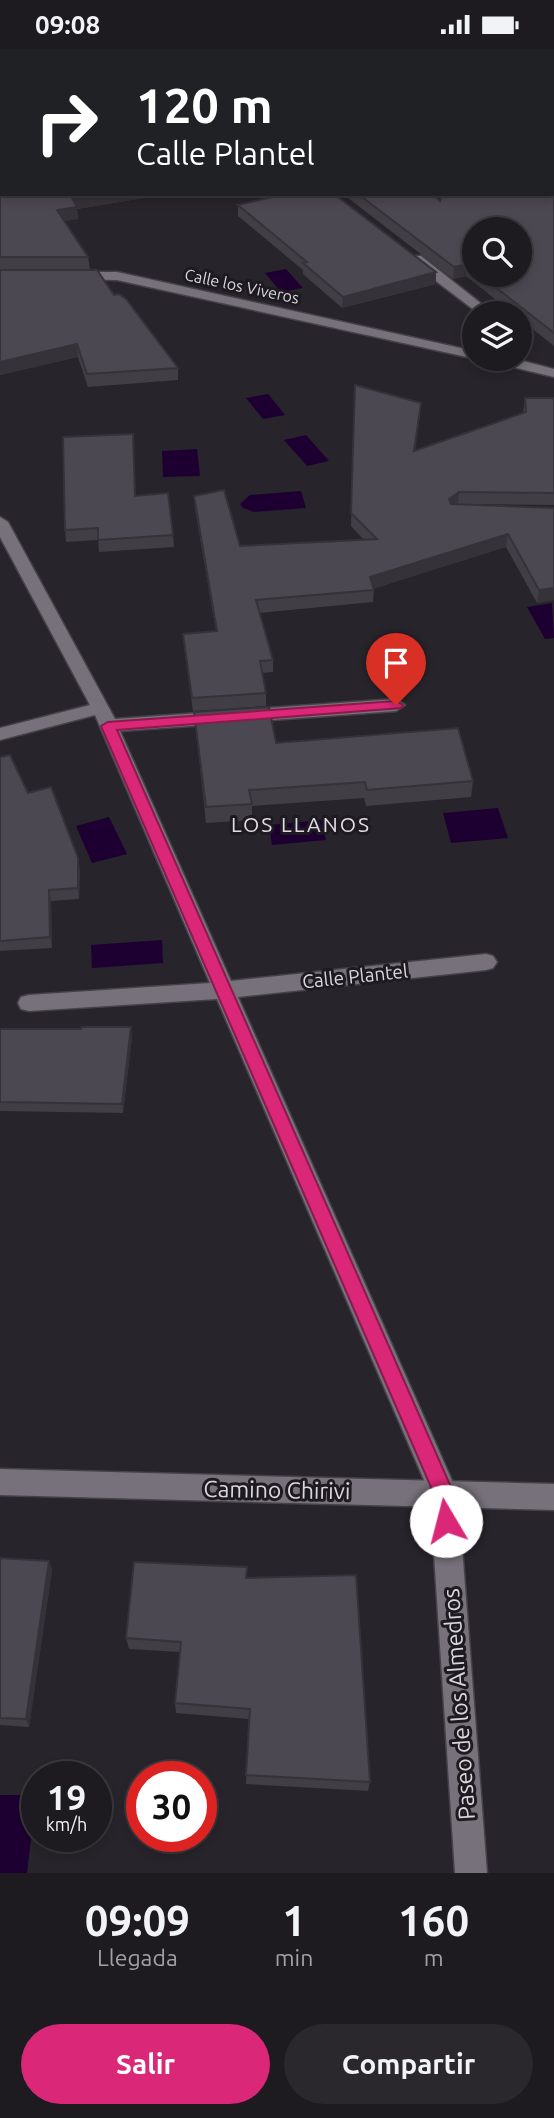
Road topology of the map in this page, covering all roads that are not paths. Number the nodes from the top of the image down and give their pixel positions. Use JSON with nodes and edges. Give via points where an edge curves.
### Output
{"nodes":[{"id":1,"x":403,"y":250,"type":"edge"},
{"id":2,"x":52,"y":276,"type":"edge"},
{"id":3,"x":470,"y":301,"type":"edge"},
{"id":4,"x":462,"y":352,"type":"edge"},
{"id":5,"x":532,"y":365,"type":"edge"},
{"id":6,"x":554,"y":373,"type":"edge"},
{"id":7,"x":0,"y":522,"type":"edge"},
{"id":8,"x":396,"y":705,"type":"dead end"},
{"id":9,"x":105,"y":717,"type":"junction"},
{"id":10,"x":0,"y":734,"type":"edge"},
{"id":11,"x":486,"y":962,"type":"dead end"},
{"id":12,"x":223,"y":990,"type":"junction"},
{"id":13,"x":29,"y":1003,"type":"dead end"},
{"id":14,"x":0,"y":1482,"type":"edge"},
{"id":15,"x":444,"y":1494,"type":"junction"},
{"id":16,"x":554,"y":1497,"type":"edge"},
{"id":17,"x":471,"y":1873,"type":"edge"}],
"edges":[{"from":1,"to":3,"type":"street"},
{"from":2,"to":4,"type":"street","name":"Calle los Viveros","via":[[117,276]]},
{"from":5,"to":6,"type":"street"},
{"from":7,"to":9,"type":"street"},
{"from":8,"to":9,"type":"street"},
{"from":9,"to":10,"type":"street"},
{"from":9,"to":12,"type":"street"},
{"from":11,"to":12,"type":"street","name":"Calle Plantel"},
{"from":12,"to":13,"type":"street","name":"Calle Plantel"},
{"from":12,"to":15,"type":"street"},
{"from":14,"to":15,"type":"street","name":"Camino Chirivi"},
{"from":15,"to":16,"type":"street","name":"Camino Chirivi"},
{"from":15,"to":17,"type":"street","name":"Paseo de los Almedros"}]}
